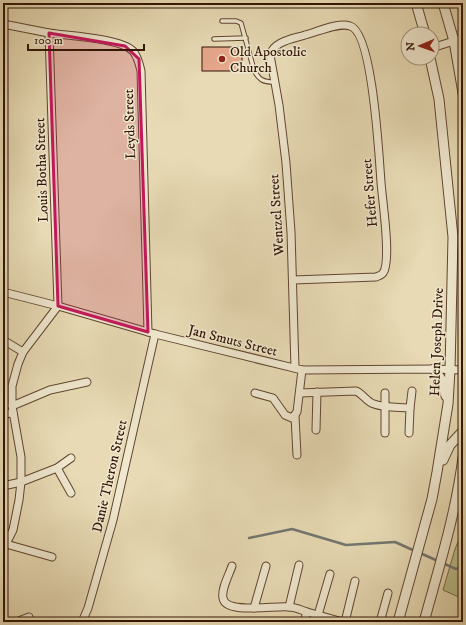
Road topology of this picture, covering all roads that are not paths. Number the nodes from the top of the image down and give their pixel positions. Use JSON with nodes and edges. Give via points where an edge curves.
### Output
{"nodes":[{"id":1,"x":416,"y":3,"type":"edge"},
{"id":2,"x":443,"y":3,"type":"edge"},
{"id":3,"x":222,"y":21,"type":"dead end"},
{"id":4,"x":3,"y":24,"type":"edge"},
{"id":5,"x":350,"y":26,"type":"joint"},
{"id":6,"x":423,"y":26,"type":"edge"},
{"id":7,"x":49,"y":33,"type":"junction"},
{"id":8,"x":246,"y":38,"type":"junction"},
{"id":9,"x":214,"y":39,"type":"dead end"},
{"id":10,"x":458,"y":40,"type":"edge"},
{"id":11,"x":440,"y":46,"type":"edge"},
{"id":12,"x":432,"y":66,"type":"edge"},
{"id":13,"x":274,"y":82,"type":"junction"},
{"id":14,"x":463,"y":92,"type":"edge"},
{"id":15,"x":293,"y":280,"type":"junction"},
{"id":16,"x":3,"y":292,"type":"edge"},
{"id":17,"x":58,"y":306,"type":"junction"},
{"id":18,"x":151,"y":333,"type":"junction"},
{"id":19,"x":3,"y":340,"type":"edge"},
{"id":20,"x":23,"y":352,"type":"junction"},
{"id":21,"x":298,"y":369,"type":"junction"},
{"id":22,"x":434,"y":369,"type":"junction"},
{"id":23,"x":450,"y":370,"type":"junction"},
{"id":24,"x":463,"y":370,"type":"edge"},
{"id":25,"x":87,"y":382,"type":"dead end"},
{"id":26,"x":412,"y":391,"type":"dead end"},
{"id":27,"x":317,"y":392,"type":"junction"},
{"id":28,"x":255,"y":393,"type":"dead end"},
{"id":29,"x":300,"y":393,"type":"junction"},
{"id":30,"x":386,"y":393,"type":"dead end"},
{"id":31,"x":448,"y":404,"type":"junction"},
{"id":32,"x":385,"y":406,"type":"junction"},
{"id":33,"x":410,"y":408,"type":"junction"},
{"id":34,"x":12,"y":409,"type":"junction"},
{"id":35,"x":3,"y":414,"type":"edge"},
{"id":36,"x":294,"y":416,"type":"junction"},
{"id":37,"x":316,"y":430,"type":"dead end"},
{"id":38,"x":463,"y":431,"type":"edge"},
{"id":39,"x":385,"y":433,"type":"dead end"},
{"id":40,"x":409,"y":433,"type":"dead end"},
{"id":41,"x":297,"y":455,"type":"dead end"},
{"id":42,"x":463,"y":457,"type":"edge"},
{"id":43,"x":71,"y":458,"type":"dead end"},
{"id":44,"x":57,"y":468,"type":"junction"},
{"id":45,"x":438,"y":472,"type":"junction"},
{"id":46,"x":21,"y":482,"type":"junction"},
{"id":47,"x":3,"y":486,"type":"edge"},
{"id":48,"x":71,"y":494,"type":"dead end"},
{"id":49,"x":5,"y":547,"type":"edge"},
{"id":50,"x":52,"y":557,"type":"dead end"},
{"id":51,"x":300,"y":565,"type":"dead end"},
{"id":52,"x":232,"y":566,"type":"dead end"},
{"id":53,"x":266,"y":566,"type":"dead end"},
{"id":54,"x":330,"y":574,"type":"dead end"},
{"id":55,"x":356,"y":581,"type":"dead end"},
{"id":56,"x":388,"y":593,"type":"dead end"},
{"id":57,"x":289,"y":606,"type":"junction"},
{"id":58,"x":254,"y":608,"type":"junction"},
{"id":59,"x":307,"y":612,"type":"junction"},
{"id":60,"x":318,"y":615,"type":"junction"},
{"id":61,"x":29,"y":617,"type":"dead end"},
{"id":62,"x":3,"y":621,"type":"edge"},
{"id":63,"x":10,"y":622,"type":"edge"},
{"id":64,"x":16,"y":622,"type":"edge"},
{"id":65,"x":82,"y":622,"type":"edge"},
{"id":66,"x":304,"y":622,"type":"edge"},
{"id":67,"x":341,"y":622,"type":"edge"},
{"id":68,"x":380,"y":622,"type":"edge"},
{"id":69,"x":398,"y":622,"type":"edge"},
{"id":70,"x":424,"y":622,"type":"edge"}],
"edges":[{"from":1,"to":6,"type":"street"},
{"from":2,"to":10,"type":"street"},
{"from":3,"to":8,"type":"lane","via":[[241,23]]},
{"from":4,"to":7,"type":"street","name":"Leyds Street"},
{"from":5,"to":13,"type":"street","name":"Wentzel Street","via":[[337,26],[287,40],[275,46],[271,60]]},
{"from":5,"to":15,"type":"street","name":"Hefer Street","via":[[359,34],[373,88],[386,234],[386,266],[383,274],[376,277]]},
{"from":7,"to":17,"type":"street","name":"Louis Botha Street"},
{"from":7,"to":18,"type":"street","name":"Leyds Street","via":[[109,41],[125,46],[139,59]]},
{"from":8,"to":9,"type":"lane"},
{"from":8,"to":13,"type":"lane","via":[[257,77],[264,82]]},
{"from":10,"to":11,"type":"street"},
{"from":10,"to":14,"type":"street"},
{"from":12,"to":23,"type":"street","name":"Helen Joseph Drive","via":[[439,99],[453,237]]},
{"from":13,"to":15,"type":"street","name":"Wentzel Street","via":[[286,163]]},
{"from":15,"to":21,"type":"street","name":"Wentzel Street"},
{"from":16,"to":17,"type":"street","name":"Jan Smuts Street"},
{"from":17,"to":18,"type":"street","name":"Jan Smuts Street"},
{"from":17,"to":20,"type":"street"},
{"from":18,"to":21,"type":"street","name":"Jan Smuts Street"},
{"from":18,"to":65,"type":"street","name":"Danie Theron Street","via":[[112,520]]},
{"from":19,"to":20,"type":"street"},
{"from":20,"to":34,"type":"street","via":[[12,386]]},
{"from":21,"to":22,"type":"street","name":"Jan Smuts Street"},
{"from":21,"to":29,"type":"street","name":"Wentzel Street"},
{"from":22,"to":23,"type":"street","name":"Jan Smuts Street"},
{"from":22,"to":31,"type":"street","via":[[441,379]]},
{"from":23,"to":24,"type":"street","name":"Jan Smuts Street"},
{"from":23,"to":31,"type":"street","name":"Helen Joseph Drive"},
{"from":25,"to":34,"type":"street","via":[[50,390]]},
{"from":26,"to":33,"type":"street"},
{"from":27,"to":29,"type":"street"},
{"from":27,"to":32,"type":"street","via":[[356,391],[374,404]]},
{"from":27,"to":37,"type":"street"},
{"from":28,"to":36,"type":"street","via":[[273,398],[285,415],[292,418]]},
{"from":29,"to":36,"type":"street","name":"Wentzel Street"},
{"from":30,"to":32,"type":"street"},
{"from":31,"to":45,"type":"street","name":"Helen Joseph Drive"},
{"from":32,"to":33,"type":"street"},
{"from":32,"to":39,"type":"street"},
{"from":33,"to":40,"type":"street"},
{"from":34,"to":35,"type":"street"},
{"from":34,"to":46,"type":"street","via":[[21,457]]},
{"from":36,"to":41,"type":"street"},
{"from":38,"to":45,"type":"street","via":[[450,446]]},
{"from":42,"to":70,"type":"street","via":[[453,517]]},
{"from":43,"to":44,"type":"street"},
{"from":44,"to":46,"type":"street"},
{"from":44,"to":48,"type":"street"},
{"from":45,"to":69,"type":"street","name":"Helen Joseph Drive"},
{"from":46,"to":47,"type":"street"},
{"from":46,"to":49,"type":"street","via":[[13,530]]},
{"from":49,"to":50,"type":"street"},
{"from":51,"to":57,"type":"street"},
{"from":52,"to":58,"type":"street","via":[[223,600],[228,605]]},
{"from":53,"to":58,"type":"street"},
{"from":54,"to":60,"type":"street"},
{"from":55,"to":67,"type":"street"},
{"from":56,"to":68,"type":"street"},
{"from":57,"to":58,"type":"street"},
{"from":57,"to":59,"type":"street"},
{"from":59,"to":60,"type":"street"},
{"from":59,"to":66,"type":"street"},
{"from":60,"to":67,"type":"street"},
{"from":61,"to":64,"type":"street"},
{"from":62,"to":63,"type":"street"}]}
